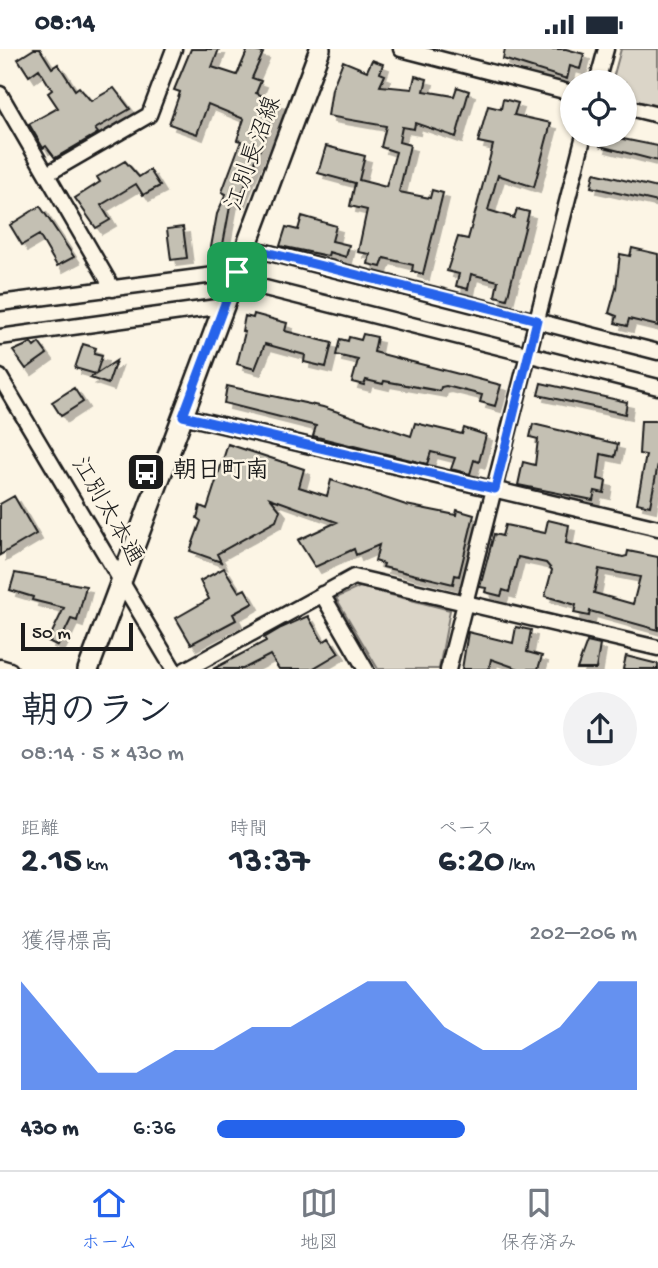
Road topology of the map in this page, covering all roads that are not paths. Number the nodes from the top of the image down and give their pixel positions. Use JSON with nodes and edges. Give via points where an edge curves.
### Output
{"nodes":[{"id":1,"x":174,"y":49,"type":"edge"},
{"id":2,"x":320,"y":49,"type":"edge"},
{"id":3,"x":401,"y":49,"type":"edge"},
{"id":4,"x":606,"y":49,"type":"edge"},
{"id":5,"x":600,"y":70,"type":"edge"},
{"id":6,"x":560,"y":90,"type":"edge"},
{"id":7,"x":0,"y":94,"type":"edge"},
{"id":8,"x":637,"y":110,"type":"edge"},
{"id":9,"x":658,"y":115,"type":"edge"},
{"id":10,"x":581,"y":147,"type":"edge"},
{"id":11,"x":47,"y":174,"type":"junction"},
{"id":12,"x":246,"y":247,"type":"junction"},
{"id":13,"x":235,"y":276,"type":"junction"},
{"id":14,"x":113,"y":289,"type":"junction"},
{"id":15,"x":0,"y":303,"type":"edge"},
{"id":16,"x":224,"y":306,"type":"junction"},
{"id":17,"x":537,"y":320,"type":"junction"},
{"id":18,"x":0,"y":337,"type":"edge"},
{"id":19,"x":658,"y":352,"type":"edge"},
{"id":20,"x":529,"y":355,"type":"junction"},
{"id":21,"x":0,"y":377,"type":"edge"},
{"id":22,"x":658,"y":387,"type":"edge"},
{"id":23,"x":183,"y":416,"type":"junction"},
{"id":24,"x":495,"y":489,"type":"junction"},
{"id":25,"x":658,"y":528,"type":"edge"},
{"id":26,"x":121,"y":583,"type":"junction"},
{"id":27,"x":322,"y":594,"type":"junction"},
{"id":28,"x":463,"y":602,"type":"junction"},
{"id":29,"x":658,"y":648,"type":"edge"},
{"id":30,"x":88,"y":669,"type":"edge"},
{"id":31,"x":173,"y":669,"type":"edge"},
{"id":32,"x":187,"y":669,"type":"edge"},
{"id":33,"x":365,"y":669,"type":"edge"},
{"id":34,"x":448,"y":669,"type":"edge"}],
"edges":[{"from":1,"to":11,"type":"street","via":[[149,115]]},
{"from":2,"to":12,"type":"main road","name":"江別長沼線"},
{"from":3,"to":6,"type":"street"},
{"from":4,"to":5,"type":"street"},
{"from":7,"to":11,"type":"street"},
{"from":8,"to":9,"type":"street"},
{"from":10,"to":17,"type":"street"},
{"from":11,"to":14,"type":"street"},
{"from":12,"to":13,"type":"main road","name":"江別長沼線"},
{"from":12,"to":17,"type":"street"},
{"from":13,"to":14,"type":"street"},
{"from":13,"to":16,"type":"main road","name":"江別長沼線"},
{"from":13,"to":20,"type":"street"},
{"from":14,"to":15,"type":"street"},
{"from":16,"to":18,"type":"street"},
{"from":16,"to":23,"type":"main road","name":"江別長沼線"},
{"from":17,"to":19,"type":"street"},
{"from":17,"to":20,"type":"street"},
{"from":20,"to":22,"type":"street"},
{"from":20,"to":24,"type":"street"},
{"from":21,"to":26,"type":"street","name":"江別太本通"},
{"from":23,"to":24,"type":"street"},
{"from":23,"to":26,"type":"main road","name":"江別長沼線"},
{"from":24,"to":25,"type":"street"},
{"from":24,"to":28,"type":"street"},
{"from":26,"to":30,"type":"main road","name":"江別長沼線"},
{"from":26,"to":31,"type":"street","name":"江別太本通"},
{"from":27,"to":28,"type":"street","via":[[354,577]]},
{"from":27,"to":32,"type":"street"},
{"from":27,"to":33,"type":"street"},
{"from":28,"to":29,"type":"street"},
{"from":28,"to":34,"type":"street"}]}
